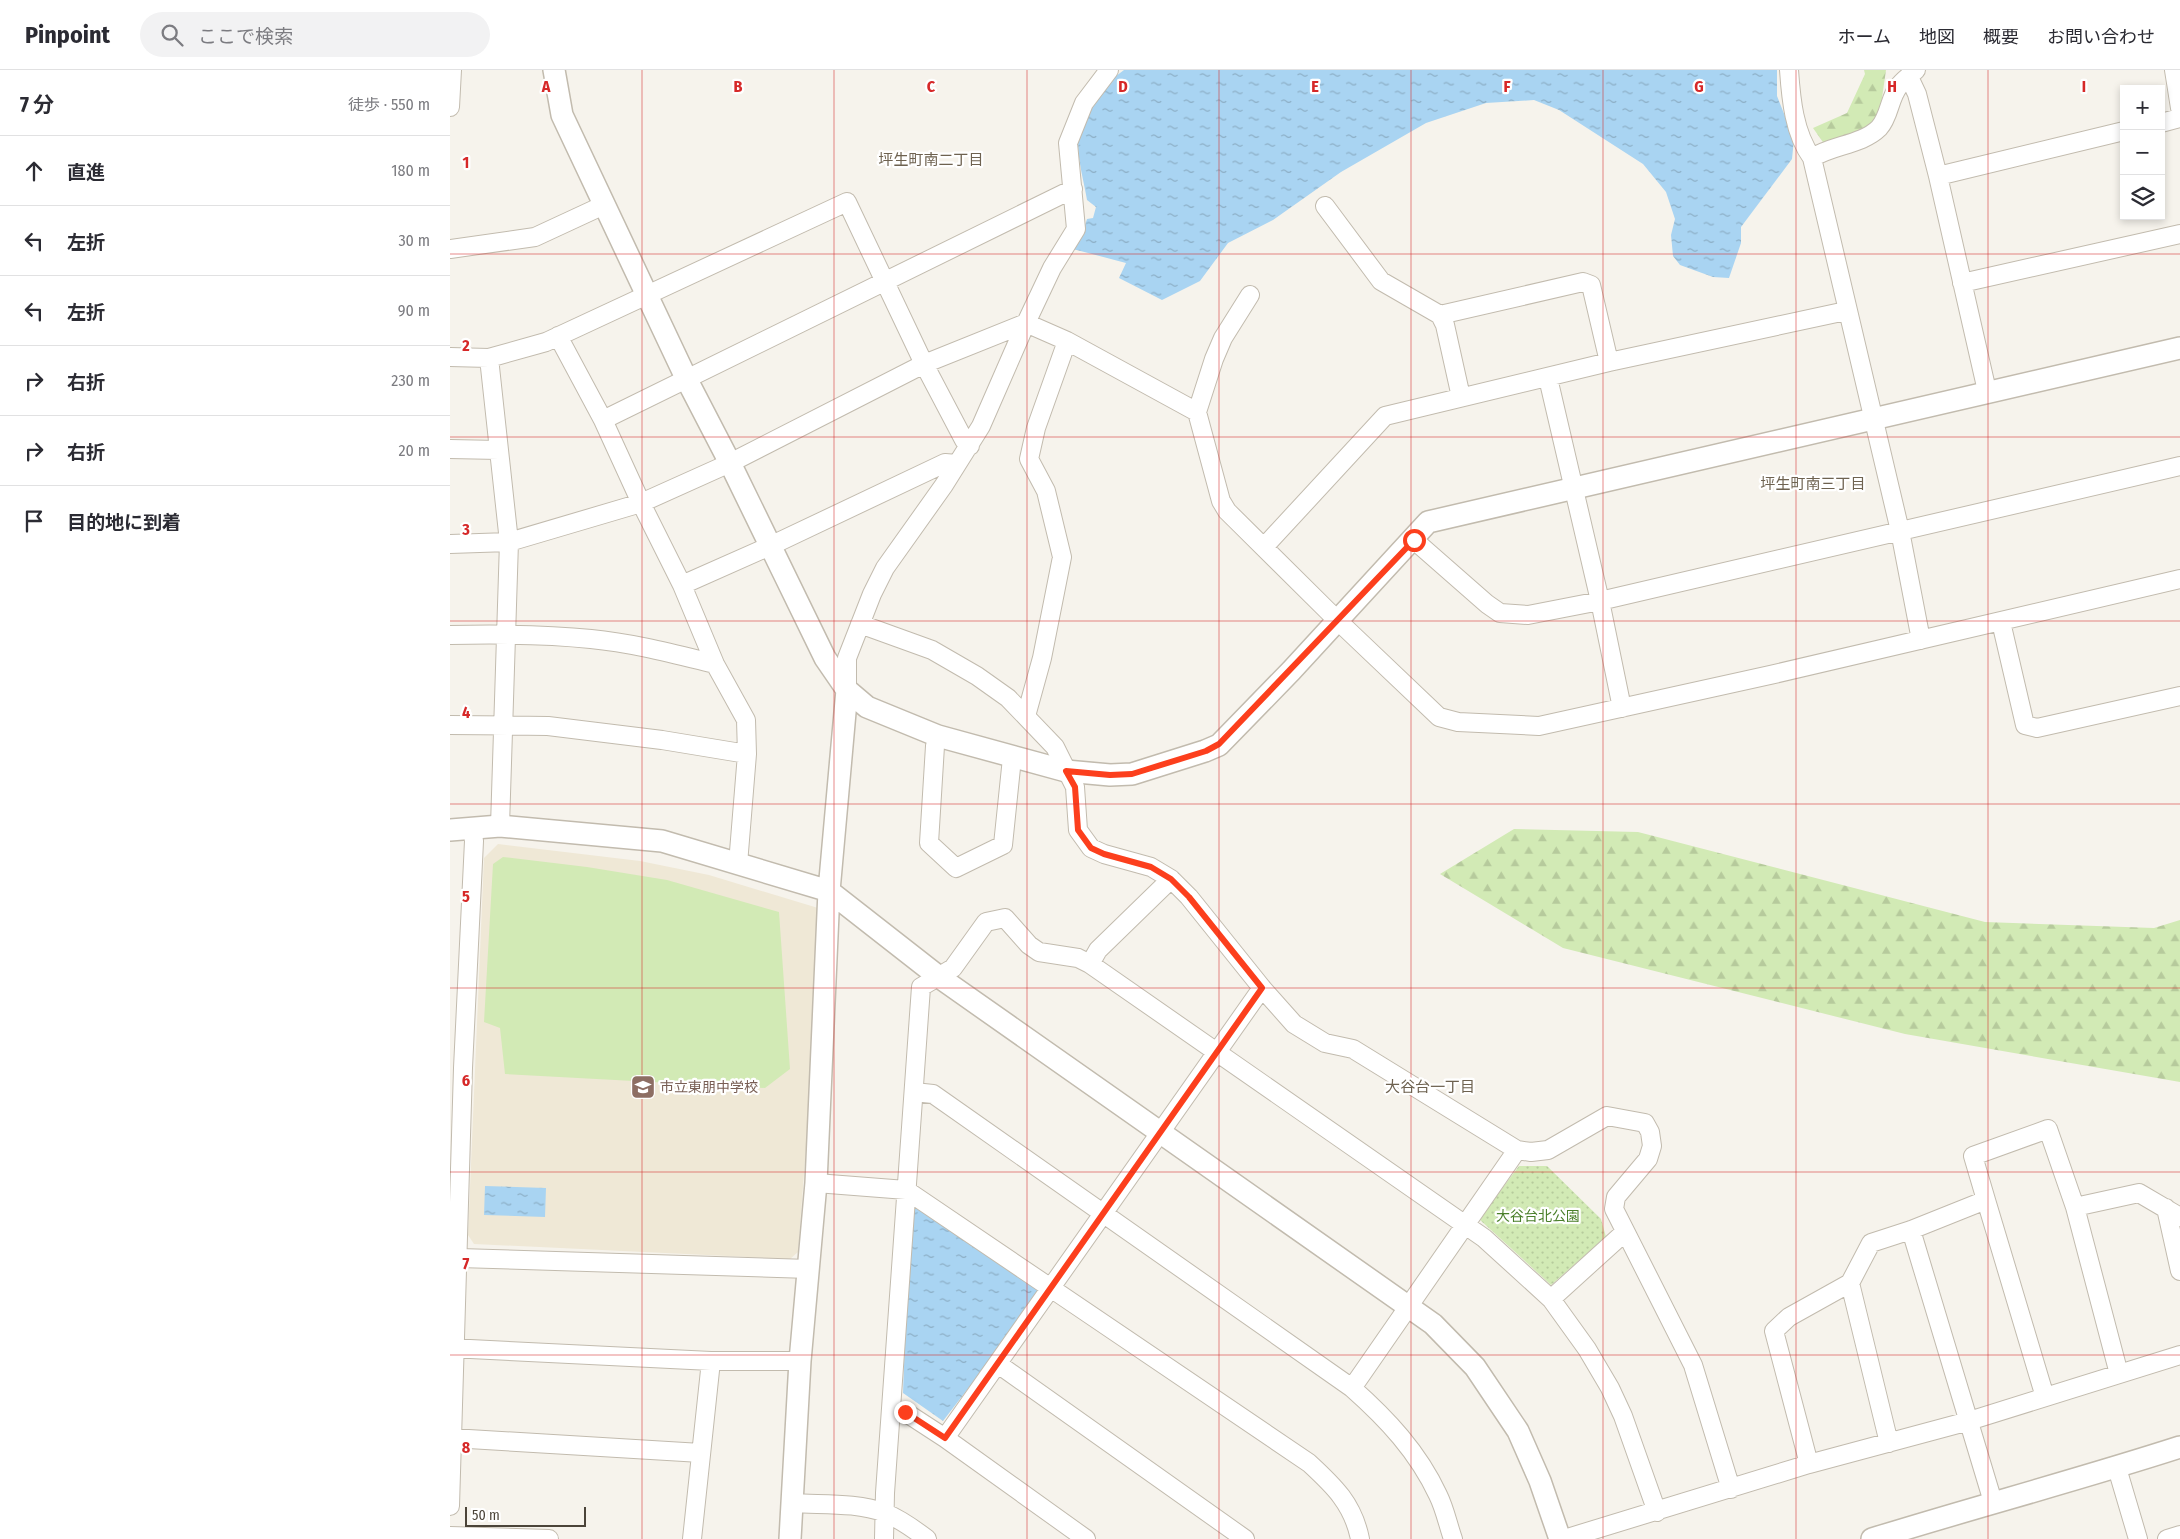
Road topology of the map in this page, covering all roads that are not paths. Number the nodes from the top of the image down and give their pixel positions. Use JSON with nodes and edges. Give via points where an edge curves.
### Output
{"nodes":[{"id":1,"x":452,"y":70,"type":"edge"},
{"id":2,"x":554,"y":70,"type":"edge"},
{"id":3,"x":1109,"y":70,"type":"edge"},
{"id":4,"x":1789,"y":70,"type":"edge"},
{"id":5,"x":2174,"y":70,"type":"edge"},
{"id":6,"x":1912,"y":74,"type":"edge"},
{"id":7,"x":450,"y":108,"type":"edge"},
{"id":8,"x":2180,"y":108,"type":"edge"},
{"id":9,"x":2180,"y":118,"type":"edge"},
{"id":10,"x":2165,"y":121,"type":"edge"},
{"id":11,"x":2120,"y":133,"type":"edge"},
{"id":12,"x":1812,"y":158,"type":"junction"},
{"id":13,"x":1938,"y":176,"type":"junction"},
{"id":14,"x":1073,"y":190,"type":"junction"},
{"id":15,"x":604,"y":205,"type":"junction"},
{"id":16,"x":1326,"y":206,"type":"dead end"},
{"id":17,"x":2180,"y":234,"type":"edge"},
{"id":18,"x":450,"y":249,"type":"edge"},
{"id":19,"x":885,"y":281,"type":"junction"},
{"id":20,"x":1962,"y":284,"type":"junction"},
{"id":21,"x":646,"y":294,"type":"junction"},
{"id":22,"x":1250,"y":295,"type":"dead end"},
{"id":23,"x":1846,"y":311,"type":"junction"},
{"id":24,"x":1440,"y":315,"type":"junction"},
{"id":25,"x":1026,"y":323,"type":"junction"},
{"id":26,"x":558,"y":336,"type":"junction"},
{"id":27,"x":1067,"y":341,"type":"junction"},
{"id":28,"x":2180,"y":348,"type":"edge"},
{"id":29,"x":450,"y":357,"type":"edge"},
{"id":30,"x":488,"y":358,"type":"junction"},
{"id":31,"x":1609,"y":362,"type":"junction"},
{"id":32,"x":924,"y":364,"type":"junction"},
{"id":33,"x":1548,"y":378,"type":"junction"},
{"id":34,"x":687,"y":380,"type":"junction"},
{"id":35,"x":1986,"y":391,"type":"junction"},
{"id":36,"x":1461,"y":397,"type":"junction"},
{"id":37,"x":1197,"y":412,"type":"junction"},
{"id":38,"x":603,"y":420,"type":"junction"},
{"id":39,"x":1873,"y":420,"type":"junction"},
{"id":40,"x":970,"y":446,"type":"junction"},
{"id":41,"x":450,"y":449,"type":"edge"},
{"id":42,"x":499,"y":450,"type":"junction"},
{"id":43,"x":730,"y":463,"type":"junction"},
{"id":44,"x":958,"y":464,"type":"junction"},
{"id":45,"x":2180,"y":466,"type":"edge"},
{"id":46,"x":1573,"y":488,"type":"junction"},
{"id":47,"x":641,"y":504,"type":"junction"},
{"id":48,"x":1900,"y":531,"type":"junction"},
{"id":49,"x":1414,"y":540,"type":"junction"},
{"id":50,"x":508,"y":542,"type":"junction"},
{"id":51,"x":450,"y":544,"type":"edge"},
{"id":52,"x":770,"y":546,"type":"junction"},
{"id":53,"x":1264,"y":547,"type":"junction"},
{"id":54,"x":2180,"y":580,"type":"edge"},
{"id":55,"x":682,"y":585,"type":"junction"},
{"id":56,"x":1600,"y":601,"type":"junction"},
{"id":57,"x":1336,"y":619,"type":"junction"},
{"id":58,"x":2001,"y":622,"type":"junction"},
{"id":59,"x":860,"y":624,"type":"junction"},
{"id":60,"x":506,"y":634,"type":"junction"},
{"id":61,"x":450,"y":635,"type":"edge"},
{"id":62,"x":1922,"y":640,"type":"junction"},
{"id":63,"x":715,"y":664,"type":"junction"},
{"id":64,"x":847,"y":690,"type":"junction"},
{"id":65,"x":2180,"y":696,"type":"edge"},
{"id":66,"x":1622,"y":708,"type":"junction"},
{"id":67,"x":1026,"y":716,"type":"junction"},
{"id":68,"x":450,"y":725,"type":"edge"},
{"id":69,"x":502,"y":726,"type":"junction"},
{"id":70,"x":938,"y":736,"type":"junction"},
{"id":71,"x":747,"y":754,"type":"junction"},
{"id":72,"x":1012,"y":758,"type":"junction"},
{"id":73,"x":1066,"y":771,"type":"junction"},
{"id":74,"x":500,"y":826,"type":"junction"},
{"id":75,"x":472,"y":828,"type":"junction"},
{"id":76,"x":450,"y":830,"type":"edge"},
{"id":77,"x":738,"y":864,"type":"junction"},
{"id":78,"x":1171,"y":879,"type":"junction"},
{"id":79,"x":829,"y":891,"type":"junction"},
{"id":80,"x":1090,"y":964,"type":"junction"},
{"id":81,"x":939,"y":977,"type":"junction"},
{"id":82,"x":1262,"y":988,"type":"junction"},
{"id":83,"x":1216,"y":1051,"type":"junction"},
{"id":84,"x":457,"y":1068,"type":"edge"},
{"id":85,"x":914,"y":1092,"type":"junction"},
{"id":86,"x":1159,"y":1133,"type":"junction"},
{"id":87,"x":1517,"y":1150,"type":"junction"},
{"id":88,"x":816,"y":1183,"type":"junction"},
{"id":89,"x":906,"y":1190,"type":"junction"},
{"id":90,"x":1986,"y":1200,"type":"junction"},
{"id":91,"x":2075,"y":1207,"type":"junction"},
{"id":92,"x":2173,"y":1213,"type":"edge"},
{"id":93,"x":1103,"y":1214,"type":"junction"},
{"id":94,"x":1464,"y":1226,"type":"junction"},
{"id":95,"x":1912,"y":1230,"type":"junction"},
{"id":96,"x":1625,"y":1232,"type":"junction"},
{"id":97,"x":459,"y":1258,"type":"junction"},
{"id":98,"x":808,"y":1269,"type":"junction"},
{"id":99,"x":2180,"y":1271,"type":"edge"},
{"id":100,"x":1850,"y":1284,"type":"junction"},
{"id":101,"x":1050,"y":1289,"type":"junction"},
{"id":102,"x":1551,"y":1299,"type":"junction"},
{"id":103,"x":1408,"y":1306,"type":"junction"},
{"id":104,"x":453,"y":1348,"type":"edge"},
{"id":105,"x":2180,"y":1355,"type":"edge"},
{"id":106,"x":711,"y":1361,"type":"junction"},
{"id":107,"x":800,"y":1362,"type":"junction"},
{"id":108,"x":998,"y":1364,"type":"junction"},
{"id":109,"x":2119,"y":1374,"type":"junction"},
{"id":110,"x":1352,"y":1388,"type":"junction"},
{"id":111,"x":2045,"y":1397,"type":"junction"},
{"id":112,"x":892,"y":1411,"type":"junction"},
{"id":113,"x":1969,"y":1421,"type":"junction"},
{"id":114,"x":452,"y":1438,"type":"junction"},
{"id":115,"x":945,"y":1438,"type":"junction"},
{"id":116,"x":1889,"y":1443,"type":"junction"},
{"id":117,"x":2180,"y":1447,"type":"edge"},
{"id":118,"x":701,"y":1453,"type":"junction"},
{"id":119,"x":1809,"y":1464,"type":"junction"},
{"id":120,"x":2117,"y":1468,"type":"junction"},
{"id":121,"x":1731,"y":1489,"type":"junction"},
{"id":122,"x":1993,"y":1502,"type":"junction"},
{"id":123,"x":793,"y":1503,"type":"junction"},
{"id":124,"x":450,"y":1506,"type":"edge"},
{"id":125,"x":1657,"y":1512,"type":"junction"},
{"id":126,"x":885,"y":1513,"type":"junction"},
{"id":127,"x":2180,"y":1534,"type":"edge"},
{"id":128,"x":450,"y":1536,"type":"edge"},
{"id":129,"x":549,"y":1539,"type":"edge"},
{"id":130,"x":692,"y":1539,"type":"edge"},
{"id":131,"x":790,"y":1539,"type":"edge"},
{"id":132,"x":884,"y":1539,"type":"edge"},
{"id":133,"x":927,"y":1539,"type":"edge"},
{"id":134,"x":1086,"y":1539,"type":"edge"},
{"id":135,"x":1245,"y":1539,"type":"edge"},
{"id":136,"x":1360,"y":1539,"type":"edge"},
{"id":137,"x":1453,"y":1539,"type":"edge"},
{"id":138,"x":1562,"y":1539,"type":"edge"},
{"id":139,"x":1872,"y":1539,"type":"edge"},
{"id":140,"x":2138,"y":1539,"type":"edge"},
{"id":141,"x":2167,"y":1539,"type":"edge"}],
"edges":[{"from":1,"to":7,"type":"street"},
{"from":2,"to":15,"type":"street","via":[[562,115]]},
{"from":3,"to":14,"type":"street","via":[[1084,103],[1068,143]]},
{"from":4,"to":12,"type":"street","via":[[1797,128]]},
{"from":5,"to":8,"type":"street"},
{"from":6,"to":12,"type":"street","via":[[1898,86],[1887,116],[1878,129],[1863,138],[1823,150]]},
{"from":6,"to":13,"type":"street"},
{"from":9,"to":10,"type":"street"},
{"from":11,"to":13,"type":"street"},
{"from":12,"to":23,"type":"street"},
{"from":13,"to":20,"type":"street"},
{"from":14,"to":19,"type":"street"},
{"from":14,"to":25,"type":"street","via":[[1076,229],[1052,268]]},
{"from":15,"to":18,"type":"street","via":[[536,238]]},
{"from":15,"to":21,"type":"street"},
{"from":16,"to":24,"type":"street","via":[[1381,281]]},
{"from":17,"to":20,"type":"street"},
{"from":19,"to":21,"type":"street","via":[[847,202]]},
{"from":19,"to":32,"type":"street"},
{"from":19,"to":34,"type":"street"},
{"from":20,"to":35,"type":"street"},
{"from":21,"to":26,"type":"street"},
{"from":21,"to":34,"type":"street"},
{"from":22,"to":37,"type":"street","via":[[1223,338]]},
{"from":23,"to":31,"type":"street"},
{"from":23,"to":39,"type":"street"},
{"from":24,"to":31,"type":"street","via":[[1582,282],[1591,285]]},
{"from":24,"to":36,"type":"street"},
{"from":25,"to":27,"type":"street"},
{"from":25,"to":32,"type":"street"},
{"from":25,"to":40,"type":"street"},
{"from":26,"to":30,"type":"street"},
{"from":26,"to":38,"type":"street"},
{"from":27,"to":37,"type":"street"},
{"from":27,"to":67,"type":"street","via":[[1036,428],[1029,460],[1046,491],[1062,557],[1042,658]]},
{"from":28,"to":35,"type":"street"},
{"from":29,"to":30,"type":"street"},
{"from":30,"to":42,"type":"street"},
{"from":31,"to":33,"type":"street"},
{"from":32,"to":40,"type":"street"},
{"from":32,"to":43,"type":"street"},
{"from":33,"to":36,"type":"street"},
{"from":33,"to":46,"type":"street"},
{"from":34,"to":38,"type":"street"},
{"from":34,"to":43,"type":"street"},
{"from":35,"to":39,"type":"street"},
{"from":36,"to":53,"type":"street","via":[[1385,416]]},
{"from":37,"to":53,"type":"street","via":[[1221,501]]},
{"from":38,"to":47,"type":"street"},
{"from":39,"to":46,"type":"street"},
{"from":39,"to":48,"type":"street"},
{"from":40,"to":44,"type":"street"},
{"from":41,"to":42,"type":"street"},
{"from":42,"to":50,"type":"street"},
{"from":43,"to":47,"type":"street"},
{"from":43,"to":52,"type":"street"},
{"from":44,"to":52,"type":"street","via":[[945,463]]},
{"from":44,"to":59,"type":"street","via":[[885,568]]},
{"from":45,"to":48,"type":"street"},
{"from":46,"to":49,"type":"street","via":[[1428,522]]},
{"from":46,"to":56,"type":"street"},
{"from":47,"to":50,"type":"street"},
{"from":47,"to":55,"type":"street"},
{"from":48,"to":56,"type":"street"},
{"from":48,"to":62,"type":"street"},
{"from":49,"to":56,"type":"street","via":[[1500,613],[1528,616]]},
{"from":49,"to":57,"type":"street"},
{"from":50,"to":51,"type":"street"},
{"from":50,"to":60,"type":"street"},
{"from":52,"to":55,"type":"street"},
{"from":52,"to":64,"type":"street","via":[[825,658]]},
{"from":53,"to":57,"type":"street"},
{"from":54,"to":58,"type":"street"},
{"from":55,"to":63,"type":"street"},
{"from":56,"to":66,"type":"street"},
{"from":57,"to":66,"type":"street","via":[[1439,717],[1458,722],[1538,726]]},
{"from":57,"to":73,"type":"street","via":[[1291,671],[1219,744],[1132,774]]},
{"from":58,"to":62,"type":"street"},
{"from":58,"to":65,"type":"street","via":[[2025,725],[2037,728]]},
{"from":59,"to":64,"type":"street","via":[[847,658]]},
{"from":59,"to":67,"type":"street","via":[[932,650],[977,676],[1008,698]]},
{"from":60,"to":61,"type":"street"},
{"from":60,"to":63,"type":"street","via":[[592,638]]},
{"from":60,"to":69,"type":"street"},
{"from":62,"to":66,"type":"street"},
{"from":63,"to":71,"type":"street","via":[[746,720]]},
{"from":64,"to":70,"type":"street","via":[[867,707]]},
{"from":64,"to":79,"type":"street"},
{"from":67,"to":73,"type":"street","via":[[1055,747]]},
{"from":68,"to":69,"type":"street"},
{"from":69,"to":71,"type":"street","via":[[548,726]]},
{"from":69,"to":74,"type":"street"},
{"from":70,"to":72,"type":"street"},
{"from":70,"to":72,"type":"street","via":[[929,843],[956,868],[1003,845]]},
{"from":71,"to":77,"type":"street"},
{"from":72,"to":73,"type":"street"},
{"from":73,"to":78,"type":"street","via":[[1075,787],[1078,830],[1091,848],[1151,867]]},
{"from":74,"to":75,"type":"street"},
{"from":74,"to":77,"type":"street","via":[[662,841]]},
{"from":75,"to":76,"type":"street"},
{"from":75,"to":84,"type":"street","via":[[474,841]]},
{"from":77,"to":79,"type":"street"},
{"from":78,"to":80,"type":"street","via":[[1098,950]]},
{"from":78,"to":82,"type":"street"},
{"from":79,"to":81,"type":"street"},
{"from":79,"to":88,"type":"street"},
{"from":80,"to":81,"type":"street","via":[[1078,958],[1039,952],[1005,918],[986,922],[953,968]]},
{"from":80,"to":83,"type":"street"},
{"from":81,"to":85,"type":"street","via":[[921,987]]},
{"from":81,"to":86,"type":"street"},
{"from":82,"to":83,"type":"street"},
{"from":82,"to":87,"type":"street","via":[[1294,1024],[1317,1040],[1353,1049]]},
{"from":83,"to":86,"type":"street"},
{"from":83,"to":94,"type":"street"},
{"from":84,"to":97,"type":"street"},
{"from":85,"to":89,"type":"street"},
{"from":85,"to":93,"type":"street","via":[[933,1094]]},
{"from":86,"to":93,"type":"street"},
{"from":86,"to":103,"type":"street"},
{"from":87,"to":94,"type":"street"},
{"from":87,"to":96,"type":"street","via":[[1548,1150],[1607,1116],[1645,1123],[1652,1146],[1648,1159],[1616,1197],[1614,1209]]},
{"from":88,"to":89,"type":"street"},
{"from":88,"to":98,"type":"street"},
{"from":89,"to":101,"type":"street"},
{"from":89,"to":112,"type":"street"},
{"from":90,"to":91,"type":"street","via":[[1973,1156],[2048,1129]]},
{"from":90,"to":95,"type":"street"},
{"from":90,"to":111,"type":"street"},
{"from":91,"to":92,"type":"street","via":[[2139,1193]]},
{"from":91,"to":109,"type":"street"},
{"from":92,"to":99,"type":"street"},
{"from":93,"to":101,"type":"street"},
{"from":93,"to":110,"type":"street"},
{"from":94,"to":102,"type":"street","via":[[1484,1238]]},
{"from":94,"to":103,"type":"street"},
{"from":95,"to":100,"type":"street","via":[[1871,1243]]},
{"from":95,"to":113,"type":"street"},
{"from":96,"to":102,"type":"street"},
{"from":96,"to":121,"type":"street","via":[[1693,1365]]},
{"from":97,"to":98,"type":"street"},
{"from":97,"to":104,"type":"street"},
{"from":98,"to":107,"type":"street"},
{"from":100,"to":116,"type":"street"},
{"from":100,"to":119,"type":"street","via":[[1789,1317],[1774,1331]]},
{"from":101,"to":108,"type":"street"},
{"from":101,"to":136,"type":"street","via":[[1309,1463],[1338,1490],[1357,1525]]},
{"from":102,"to":125,"type":"street","via":[[1610,1388]]},
{"from":103,"to":110,"type":"street"},
{"from":103,"to":138,"type":"street","via":[[1433,1324],[1475,1367],[1518,1431]]},
{"from":104,"to":106,"type":"street"},
{"from":104,"to":114,"type":"street"},
{"from":105,"to":109,"type":"street"},
{"from":106,"to":107,"type":"street"},
{"from":106,"to":118,"type":"street"},
{"from":107,"to":123,"type":"street"},
{"from":108,"to":115,"type":"street"},
{"from":108,"to":135,"type":"street"},
{"from":109,"to":111,"type":"street"},
{"from":110,"to":137,"type":"street","via":[[1400,1434],[1417,1458],[1439,1496]]},
{"from":111,"to":113,"type":"street"},
{"from":112,"to":115,"type":"street","via":[[905,1412]]},
{"from":112,"to":126,"type":"street"},
{"from":113,"to":116,"type":"street"},
{"from":113,"to":122,"type":"street"},
{"from":114,"to":118,"type":"street"},
{"from":114,"to":124,"type":"street"},
{"from":115,"to":134,"type":"street"},
{"from":116,"to":119,"type":"street"},
{"from":117,"to":120,"type":"street"},
{"from":118,"to":130,"type":"street"},
{"from":119,"to":121,"type":"street"},
{"from":120,"to":122,"type":"street"},
{"from":120,"to":140,"type":"street"},
{"from":121,"to":125,"type":"street"},
{"from":122,"to":139,"type":"street"},
{"from":123,"to":126,"type":"street","via":[[868,1508]]},
{"from":123,"to":131,"type":"street"},
{"from":125,"to":138,"type":"street"},
{"from":126,"to":132,"type":"street"},
{"from":126,"to":133,"type":"street"},
{"from":127,"to":141,"type":"street"},
{"from":128,"to":129,"type":"street"}]}
